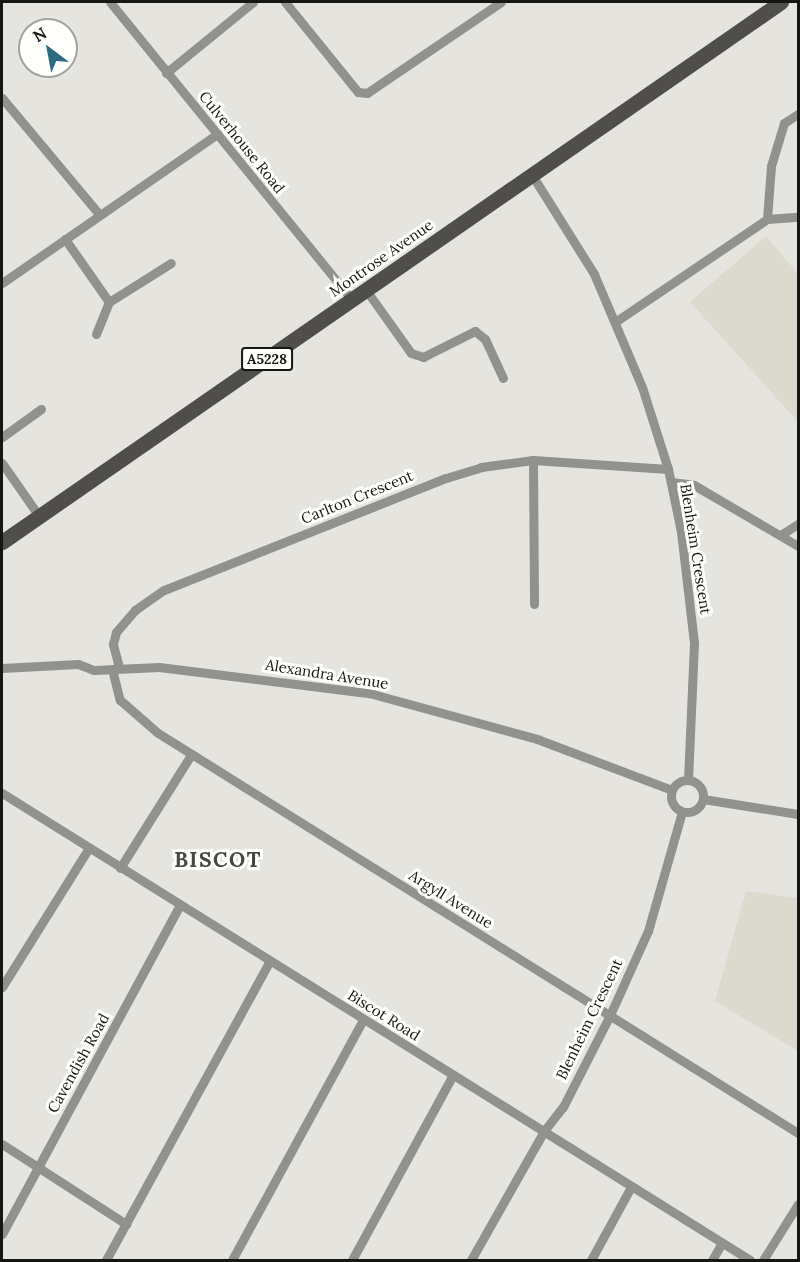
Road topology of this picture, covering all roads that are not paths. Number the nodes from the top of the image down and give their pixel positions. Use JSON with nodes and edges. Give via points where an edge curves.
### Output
{"nodes":[{"id":1,"x":110,"y":2,"type":"edge"},
{"id":2,"x":253,"y":2,"type":"edge"},
{"id":3,"x":285,"y":2,"type":"edge"},
{"id":4,"x":501,"y":2,"type":"edge"},
{"id":5,"x":781,"y":2,"type":"edge"},
{"id":6,"x":166,"y":73,"type":"junction"},
{"id":7,"x":2,"y":98,"type":"edge"},
{"id":8,"x":798,"y":114,"type":"edge"},
{"id":9,"x":217,"y":134,"type":"junction"},
{"id":10,"x":532,"y":175,"type":"junction"},
{"id":11,"x":99,"y":214,"type":"junction"},
{"id":12,"x":798,"y":217,"type":"edge"},
{"id":13,"x":767,"y":219,"type":"junction"},
{"id":14,"x":65,"y":239,"type":"junction"},
{"id":15,"x":171,"y":263,"type":"dead end"},
{"id":16,"x":2,"y":283,"type":"edge"},
{"id":17,"x":366,"y":290,"type":"junction"},
{"id":18,"x":352,"y":300,"type":"junction"},
{"id":19,"x":109,"y":302,"type":"junction"},
{"id":20,"x":615,"y":322,"type":"junction"},
{"id":21,"x":96,"y":334,"type":"dead end"},
{"id":22,"x":502,"y":378,"type":"dead end"},
{"id":23,"x":41,"y":409,"type":"dead end"},
{"id":24,"x":2,"y":436,"type":"edge"},
{"id":25,"x":533,"y":460,"type":"junction"},
{"id":26,"x":2,"y":463,"type":"edge"},
{"id":27,"x":668,"y":469,"type":"junction"},
{"id":28,"x":671,"y":482,"type":"junction"},
{"id":29,"x":39,"y":516,"type":"junction"},
{"id":30,"x":798,"y":524,"type":"edge"},
{"id":31,"x":782,"y":534,"type":"junction"},
{"id":32,"x":2,"y":542,"type":"edge"},
{"id":33,"x":798,"y":546,"type":"edge"},
{"id":34,"x":534,"y":604,"type":"dead end"},
{"id":35,"x":2,"y":668,"type":"edge"},
{"id":36,"x":116,"y":668,"type":"junction"},
{"id":37,"x":191,"y":755,"type":"junction"},
{"id":38,"x":688,"y":780,"type":"junction"},
{"id":39,"x":672,"y":790,"type":"junction"},
{"id":40,"x":2,"y":793,"type":"edge"},
{"id":41,"x":703,"y":799,"type":"junction"},
{"id":42,"x":682,"y":812,"type":"junction"},
{"id":43,"x":798,"y":814,"type":"edge"},
{"id":44,"x":89,"y":849,"type":"junction"},
{"id":45,"x":120,"y":868,"type":"junction"},
{"id":46,"x":180,"y":905,"type":"junction"},
{"id":47,"x":270,"y":961,"type":"junction"},
{"id":48,"x":2,"y":987,"type":"edge"},
{"id":49,"x":610,"y":1015,"type":"junction"},
{"id":50,"x":363,"y":1020,"type":"junction"},
{"id":51,"x":453,"y":1075,"type":"junction"},
{"id":52,"x":544,"y":1131,"type":"junction"},
{"id":53,"x":798,"y":1134,"type":"edge"},
{"id":54,"x":2,"y":1144,"type":"edge"},
{"id":55,"x":38,"y":1167,"type":"junction"},
{"id":56,"x":631,"y":1186,"type":"junction"},
{"id":57,"x":798,"y":1204,"type":"edge"},
{"id":58,"x":126,"y":1224,"type":"junction"},
{"id":59,"x":2,"y":1234,"type":"edge"},
{"id":60,"x":722,"y":1243,"type":"junction"},
{"id":61,"x":106,"y":1260,"type":"edge"},
{"id":62,"x":232,"y":1260,"type":"edge"},
{"id":63,"x":352,"y":1260,"type":"edge"},
{"id":64,"x":471,"y":1260,"type":"edge"},
{"id":65,"x":591,"y":1260,"type":"edge"},
{"id":66,"x":712,"y":1260,"type":"edge"},
{"id":67,"x":750,"y":1260,"type":"edge"},
{"id":68,"x":764,"y":1260,"type":"edge"}],
"edges":[{"from":1,"to":6,"type":"street","name":"Culverhouse Road"},
{"from":2,"to":6,"type":"street"},
{"from":3,"to":4,"type":"street","via":[[358,92],[367,93]]},
{"from":5,"to":10,"type":"main road","name":"Montrose Avenue","number":"A5228"},
{"from":6,"to":9,"type":"street","name":"Culverhouse Road"},
{"from":7,"to":11,"type":"street"},
{"from":8,"to":13,"type":"street","via":[[784,123],[771,165]]},
{"from":9,"to":11,"type":"street"},
{"from":9,"to":18,"type":"street","name":"Culverhouse Road"},
{"from":10,"to":17,"type":"main road","name":"Montrose Avenue","number":"A5228"},
{"from":10,"to":20,"type":"street","name":"Blenheim Crescent","via":[[576,241]]},
{"from":11,"to":14,"type":"street"},
{"from":12,"to":13,"type":"street"},
{"from":13,"to":20,"type":"street"},
{"from":14,"to":16,"type":"street"},
{"from":14,"to":19,"type":"street"},
{"from":15,"to":19,"type":"street"},
{"from":17,"to":18,"type":"main road","name":"Montrose Avenue","number":"A5228"},
{"from":17,"to":22,"type":"street","via":[[411,353],[423,357],[475,331],[485,339]]},
{"from":18,"to":29,"type":"main road","name":"Montrose Avenue","number":"A5228"},
{"from":19,"to":21,"type":"street"},
{"from":20,"to":27,"type":"street","name":"Blenheim Crescent","via":[[642,387]]},
{"from":23,"to":24,"type":"street"},
{"from":25,"to":27,"type":"street","name":"Carlton Crescent"},
{"from":25,"to":34,"type":"street"},
{"from":25,"to":36,"type":"street","name":"Carlton Crescent","via":[[481,467],[446,478],[164,590],[135,610],[116,632]]},
{"from":26,"to":29,"type":"street"},
{"from":27,"to":28,"type":"street","name":"Blenheim Crescent"},
{"from":28,"to":31,"type":"street","via":[[694,485]]},
{"from":28,"to":38,"type":"street","name":"Blenheim Crescent","via":[[694,643]]},
{"from":29,"to":32,"type":"main road","name":"Montrose Avenue","number":"A5228"},
{"from":30,"to":31,"type":"street"},
{"from":31,"to":33,"type":"street"},
{"from":35,"to":36,"type":"street","name":"Alexandra Avenue","via":[[78,664],[94,670]]},
{"from":36,"to":37,"type":"street","name":"Argyll Avenue","via":[[120,700]]},
{"from":36,"to":39,"type":"street","name":"Alexandra Avenue","via":[[199,671],[369,693],[537,739]]},
{"from":37,"to":45,"type":"street"},
{"from":37,"to":49,"type":"street","name":"Argyll Avenue"},
{"from":38,"to":39,"type":"street","via":[[678,782]]},
{"from":38,"to":41,"type":"street","via":[[701,788]]},
{"from":39,"to":42,"type":"street","via":[[674,806]]},
{"from":40,"to":44,"type":"street","name":"Biscot Road"},
{"from":41,"to":42,"type":"street","via":[[698,808]]},
{"from":41,"to":43,"type":"street"},
{"from":42,"to":49,"type":"street","name":"Blenheim Crescent","via":[[648,931]]},
{"from":44,"to":45,"type":"street","name":"Biscot Road"},
{"from":44,"to":48,"type":"street"},
{"from":45,"to":46,"type":"street","name":"Biscot Road"},
{"from":46,"to":47,"type":"street","name":"Biscot Road"},
{"from":46,"to":55,"type":"street","name":"Cavendish Road"},
{"from":47,"to":50,"type":"street","name":"Biscot Road"},
{"from":47,"to":58,"type":"street"},
{"from":49,"to":52,"type":"street","name":"Blenheim Crescent","via":[[562,1107]]},
{"from":49,"to":53,"type":"street","name":"Argyll Avenue"},
{"from":50,"to":51,"type":"street","name":"Biscot Road"},
{"from":50,"to":62,"type":"street"},
{"from":51,"to":52,"type":"street","name":"Biscot Road"},
{"from":51,"to":63,"type":"street"},
{"from":52,"to":56,"type":"street","name":"Biscot Road"},
{"from":52,"to":64,"type":"street","name":"Blenheim Crescent"},
{"from":54,"to":55,"type":"street"},
{"from":55,"to":58,"type":"street"},
{"from":55,"to":59,"type":"street","name":"Cavendish Road"},
{"from":56,"to":60,"type":"street","name":"Biscot Road"},
{"from":56,"to":65,"type":"street"},
{"from":57,"to":68,"type":"street"},
{"from":58,"to":61,"type":"street"},
{"from":60,"to":66,"type":"street"},
{"from":60,"to":67,"type":"street","name":"Biscot Road"}]}
